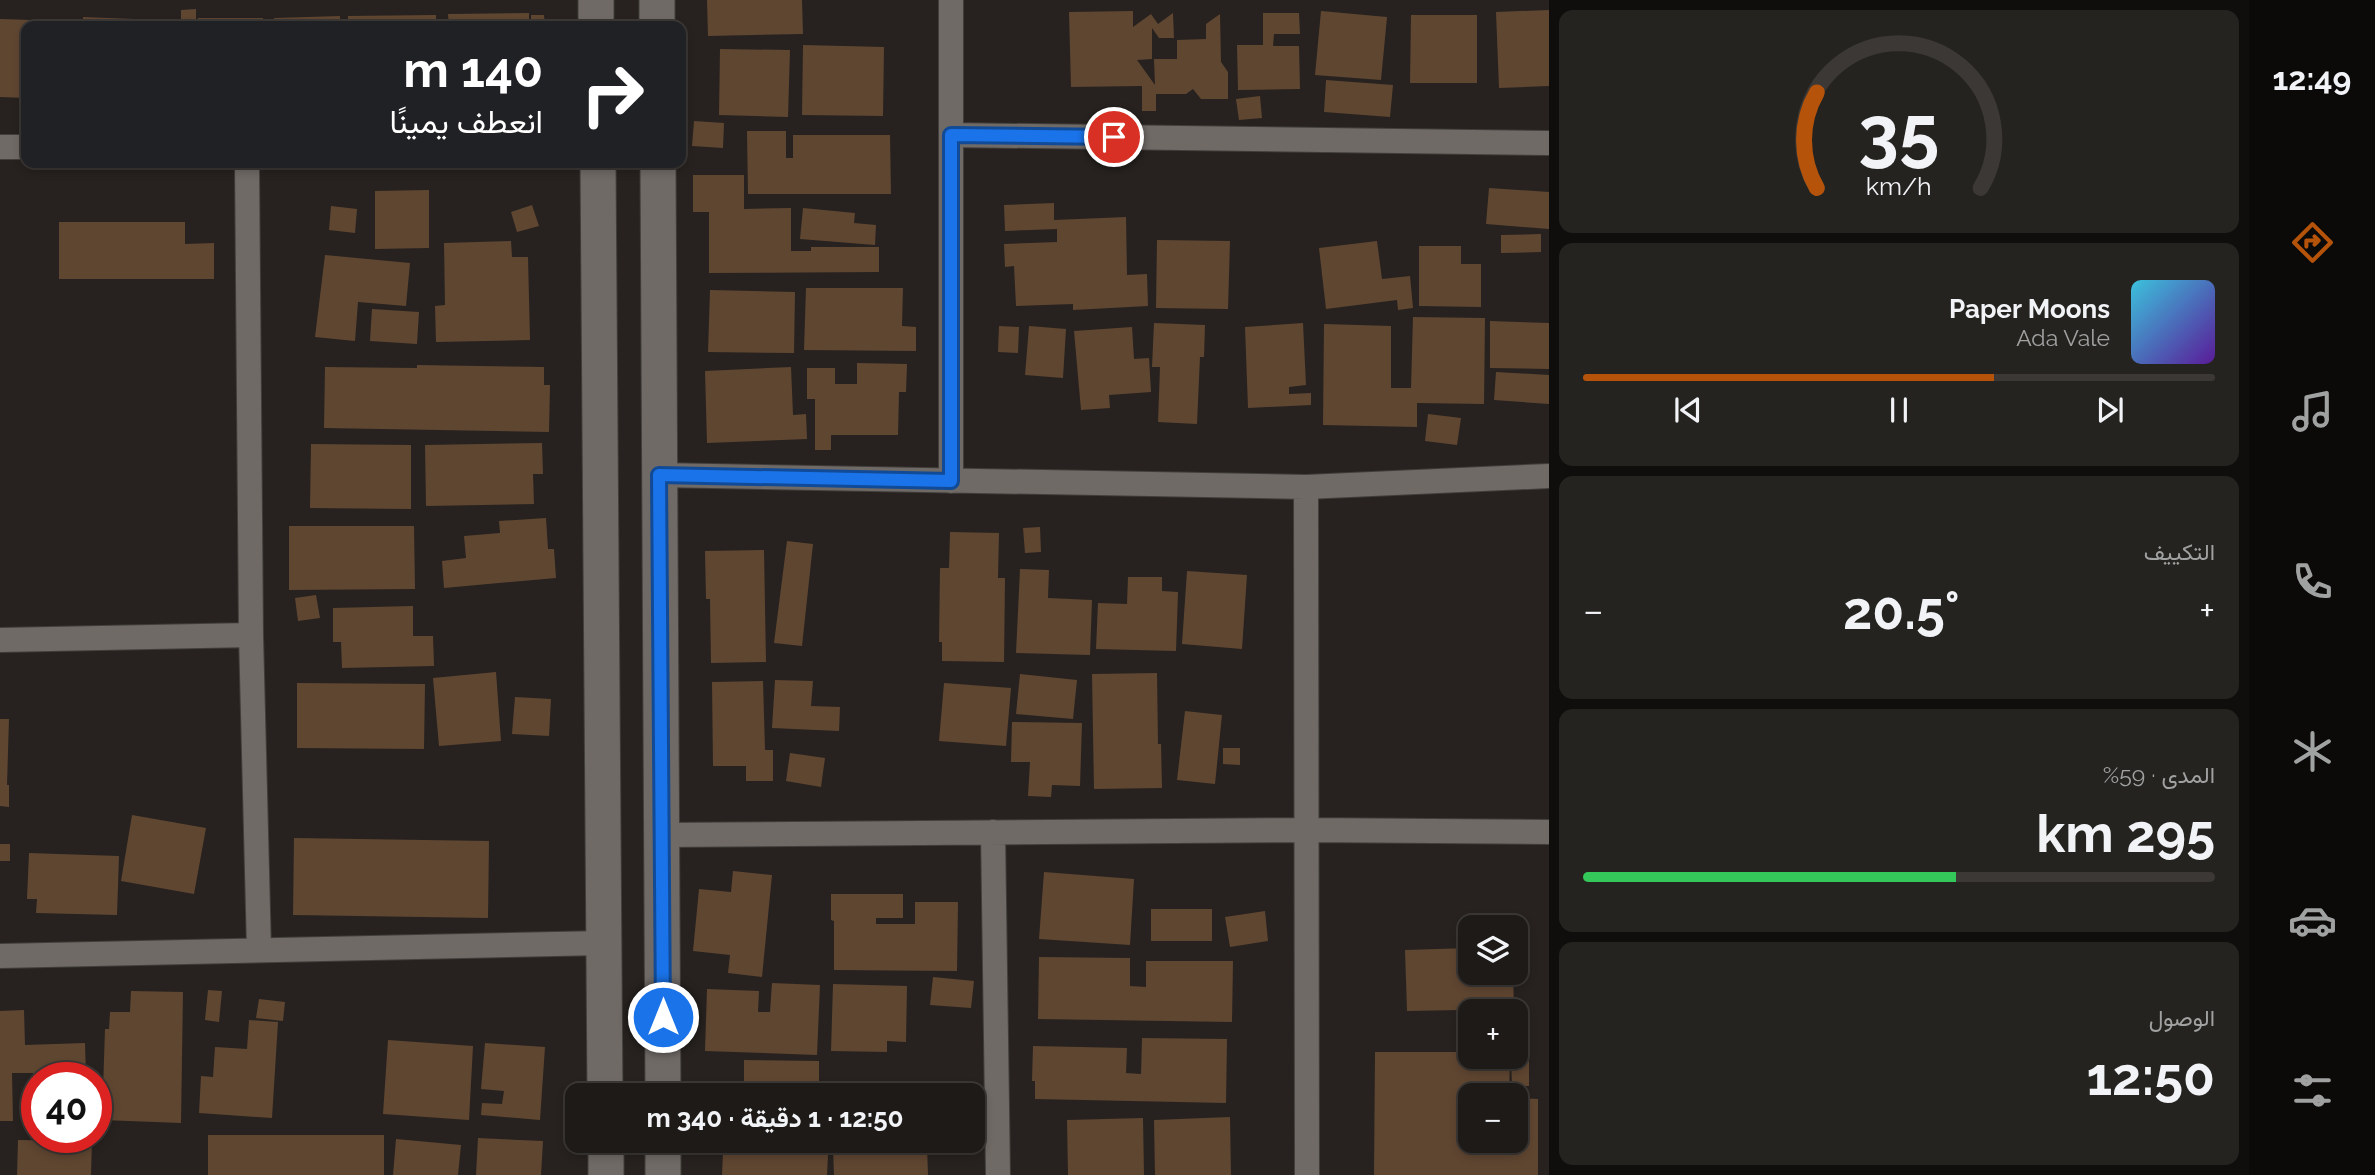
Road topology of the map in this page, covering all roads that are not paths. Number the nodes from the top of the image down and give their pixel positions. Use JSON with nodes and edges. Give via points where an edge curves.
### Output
{"nodes":[{"id":1,"x":596,"y":0,"type":"edge"},
{"id":2,"x":657,"y":0,"type":"edge"},
{"id":3,"x":951,"y":0,"type":"edge"},
{"id":4,"x":596,"y":21,"type":"edge"},
{"id":5,"x":657,"y":21,"type":"edge"},
{"id":6,"x":951,"y":135,"type":"junction"},
{"id":7,"x":1549,"y":142,"type":"edge"},
{"id":8,"x":0,"y":147,"type":"edge"},
{"id":9,"x":21,"y":147,"type":"edge"},
{"id":10,"x":247,"y":168,"type":"edge"},
{"id":11,"x":598,"y":168,"type":"edge"},
{"id":12,"x":658,"y":168,"type":"edge"},
{"id":13,"x":659,"y":475,"type":"junction"},
{"id":14,"x":1549,"y":476,"type":"edge"},
{"id":15,"x":951,"y":481,"type":"junction"},
{"id":16,"x":1306,"y":487,"type":"junction"},
{"id":17,"x":251,"y":635,"type":"junction"},
{"id":18,"x":0,"y":640,"type":"edge"},
{"id":19,"x":1307,"y":830,"type":"junction"},
{"id":20,"x":993,"y":832,"type":"junction"},
{"id":21,"x":1549,"y":832,"type":"edge"},
{"id":22,"x":661,"y":835,"type":"junction"},
{"id":23,"x":603,"y":943,"type":"junction"},
{"id":24,"x":259,"y":950,"type":"junction"},
{"id":25,"x":0,"y":956,"type":"edge"},
{"id":26,"x":605,"y":1083,"type":"edge"},
{"id":27,"x":663,"y":1083,"type":"edge"},
{"id":28,"x":606,"y":1153,"type":"edge"},
{"id":29,"x":663,"y":1153,"type":"edge"},
{"id":30,"x":606,"y":1175,"type":"edge"},
{"id":31,"x":663,"y":1175,"type":"edge"},
{"id":32,"x":998,"y":1175,"type":"edge"},
{"id":33,"x":1307,"y":1175,"type":"edge"}],
"edges":[{"from":1,"to":4,"type":"street"},
{"from":2,"to":5,"type":"street"},
{"from":3,"to":6,"type":"street"},
{"from":6,"to":7,"type":"street"},
{"from":6,"to":15,"type":"street"},
{"from":8,"to":9,"type":"street"},
{"from":10,"to":17,"type":"street"},
{"from":11,"to":23,"type":"street"},
{"from":12,"to":13,"type":"street"},
{"from":13,"to":15,"type":"street"},
{"from":13,"to":22,"type":"street"},
{"from":14,"to":16,"type":"street"},
{"from":15,"to":16,"type":"street"},
{"from":16,"to":19,"type":"street"},
{"from":17,"to":18,"type":"street"},
{"from":17,"to":24,"type":"street"},
{"from":19,"to":20,"type":"street"},
{"from":19,"to":21,"type":"street"},
{"from":19,"to":33,"type":"street"},
{"from":20,"to":22,"type":"street"},
{"from":20,"to":32,"type":"street"},
{"from":22,"to":27,"type":"street"},
{"from":23,"to":24,"type":"street"},
{"from":23,"to":26,"type":"street"},
{"from":24,"to":25,"type":"street"},
{"from":28,"to":30,"type":"street"},
{"from":29,"to":31,"type":"street"}]}
